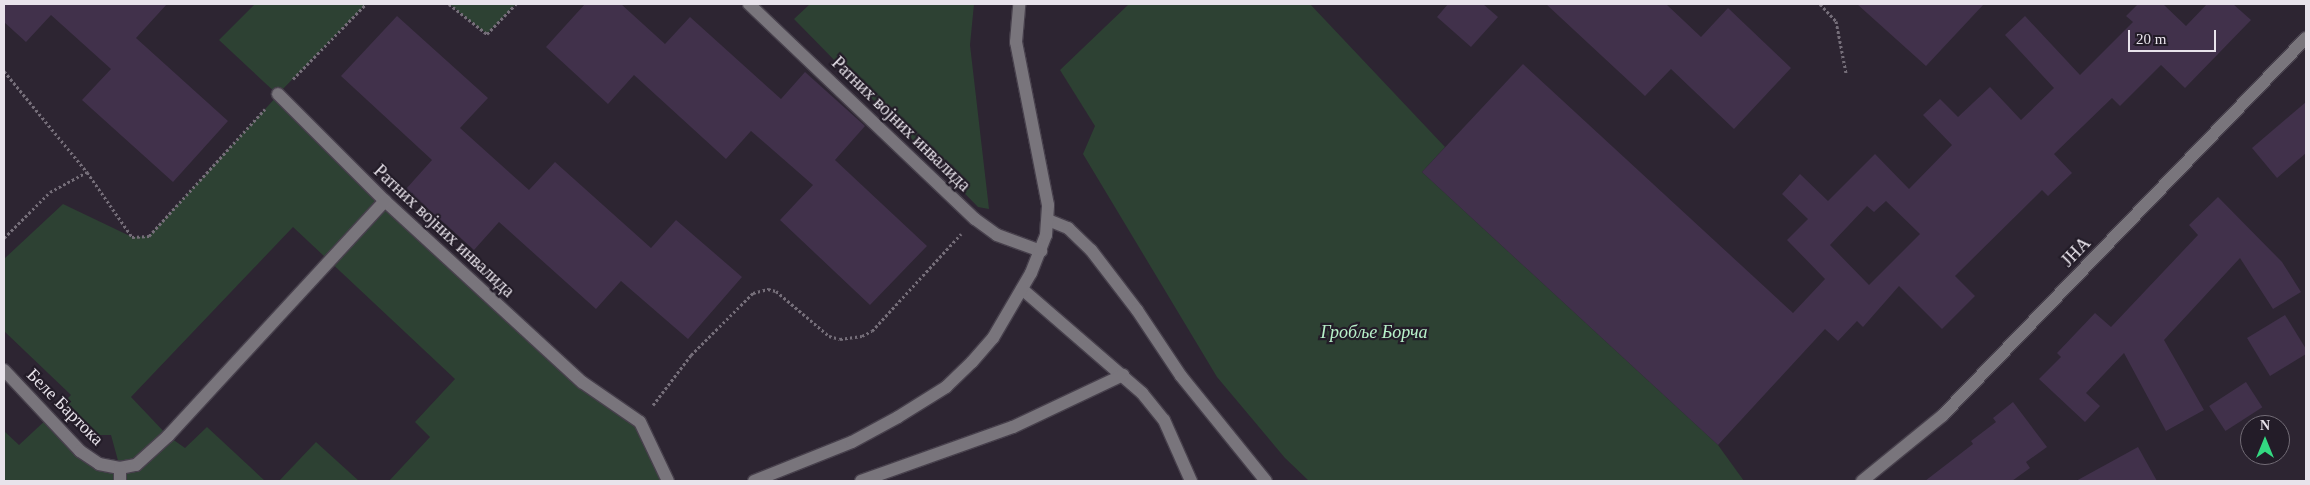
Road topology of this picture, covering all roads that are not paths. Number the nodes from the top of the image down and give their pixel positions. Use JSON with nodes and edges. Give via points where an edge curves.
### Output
{"nodes":[{"id":1,"x":748,"y":4,"type":"edge"},
{"id":2,"x":1018,"y":4,"type":"edge"},
{"id":3,"x":2306,"y":38,"type":"edge"},
{"id":4,"x":278,"y":94,"type":"road end"},
{"id":5,"x":384,"y":201,"type":"junction"},
{"id":6,"x":1048,"y":220,"type":"junction"},
{"id":7,"x":1041,"y":251,"type":"junction"},
{"id":8,"x":1022,"y":289,"type":"junction"},
{"id":9,"x":4,"y":370,"type":"edge"},
{"id":10,"x":1123,"y":375,"type":"junction"},
{"id":11,"x":120,"y":475,"type":"edge"},
{"id":12,"x":763,"y":480,"type":"edge"},
{"id":13,"x":668,"y":481,"type":"edge"},
{"id":14,"x":860,"y":481,"type":"edge"},
{"id":15,"x":1191,"y":481,"type":"edge"},
{"id":16,"x":1266,"y":481,"type":"edge"},
{"id":17,"x":1862,"y":481,"type":"edge"}],
"edges":[{"from":1,"to":7,"type":"street","name":"Ратних војних инвалида","via":[[975,219],[997,235]]},
{"from":2,"to":6,"type":"street","via":[[1016,42],[1046,189]]},
{"from":3,"to":17,"type":"street","name":"ЈНА","via":[[1942,416]]},
{"from":4,"to":5,"type":"street","name":"Ратних војних инвалида"},
{"from":5,"to":11,"type":"street","via":[[168,436]]},
{"from":5,"to":13,"type":"street","name":"Ратних војних инвалида","via":[[582,382],[640,422]]},
{"from":6,"to":7,"type":"street"},
{"from":6,"to":16,"type":"street","via":[[1068,228],[1091,250],[1137,310],[1181,376]]},
{"from":7,"to":8,"type":"street"},
{"from":8,"to":10,"type":"street"},
{"from":8,"to":12,"type":"street","via":[[993,338],[946,386],[898,418],[852,442]]},
{"from":9,"to":11,"type":"street","name":"Беле Бартока","via":[[80,451]]},
{"from":10,"to":14,"type":"street","via":[[1013,427]]},
{"from":10,"to":15,"type":"street","via":[[1164,420]]}]}
